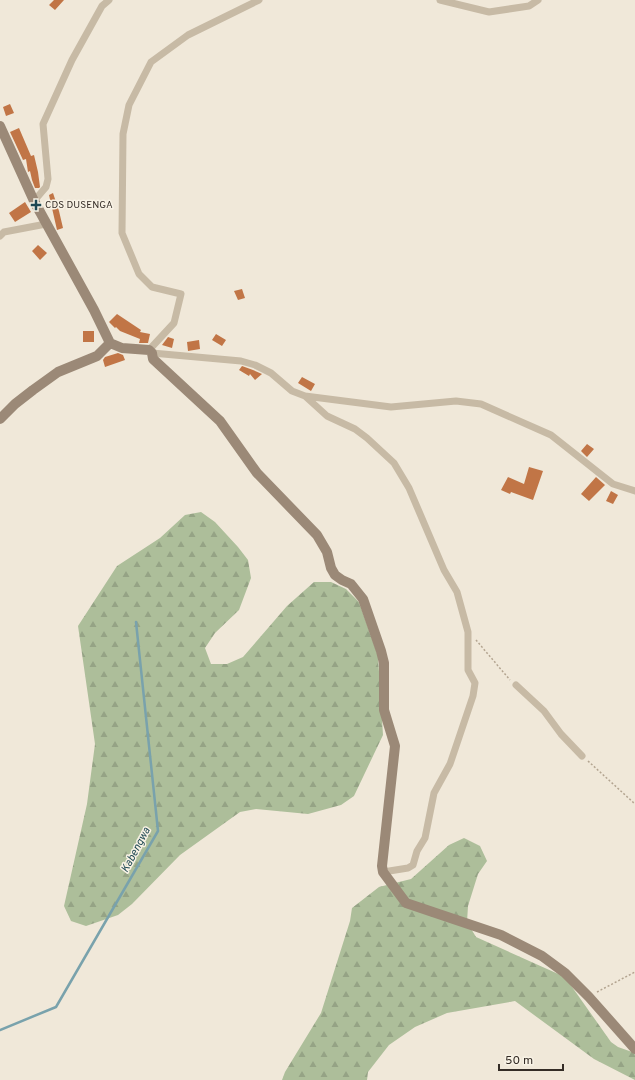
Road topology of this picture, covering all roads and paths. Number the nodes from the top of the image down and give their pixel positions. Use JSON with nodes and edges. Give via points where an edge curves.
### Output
{"nodes":[{"id":1,"x":109,"y":0,"type":"edge"},
{"id":2,"x":259,"y":0,"type":"edge"},
{"id":3,"x":440,"y":0,"type":"edge"},
{"id":4,"x":538,"y":0,"type":"edge"},
{"id":5,"x":0,"y":126,"type":"edge"},
{"id":6,"x":34,"y":201,"type":"junction"},
{"id":7,"x":46,"y":224,"type":"junction"},
{"id":8,"x":0,"y":236,"type":"edge"},
{"id":9,"x":110,"y":343,"type":"junction"},
{"id":10,"x":150,"y":351,"type":"junction"},
{"id":11,"x":305,"y":396,"type":"junction"},
{"id":12,"x":0,"y":419,"type":"edge"},
{"id":13,"x":635,"y":490,"type":"edge"},
{"id":14,"x":468,"y":632,"type":"junction"},
{"id":15,"x":516,"y":685,"type":"joint"},
{"id":16,"x":582,"y":756,"type":"joint"},
{"id":17,"x":635,"y":804,"type":"edge"},
{"id":18,"x":383,"y":872,"type":"junction"},
{"id":19,"x":635,"y":972,"type":"edge"},
{"id":20,"x":589,"y":997,"type":"junction"},
{"id":21,"x":635,"y":1049,"type":"edge"}],
"edges":[{"from":1,"to":6,"type":"street","via":[[102,6],[72,60],[43,124],[48,179],[46,186]]},
{"from":2,"to":10,"type":"street","via":[[188,35],[151,62],[129,105],[123,134],[122,232],[139,274],[152,287],[181,294],[174,323]]},
{"from":3,"to":4,"type":"street","via":[[488,12],[529,6]]},
{"from":5,"to":6,"type":"street"},
{"from":6,"to":7,"type":"street"},
{"from":7,"to":8,"type":"street","via":[[4,232]]},
{"from":7,"to":9,"type":"street"},
{"from":9,"to":10,"type":"street","via":[[122,348]]},
{"from":9,"to":12,"type":"street","via":[[97,356],[58,372],[15,404]]},
{"from":10,"to":11,"type":"street","via":[[241,360],[271,373],[292,390]]},
{"from":10,"to":18,"type":"street","via":[[153,359],[220,421],[257,473],[318,535],[335,574],[350,584],[363,599],[384,663],[384,710],[395,746]]},
{"from":11,"to":13,"type":"street","via":[[391,407],[456,401],[481,404],[551,435],[613,484]]},
{"from":11,"to":14,"type":"street","via":[[327,416],[355,429],[367,438],[394,463],[408,488],[444,570],[457,592]]},
{"from":14,"to":15,"type":"path"},
{"from":14,"to":18,"type":"street","via":[[468,670],[475,683],[473,696],[450,764],[434,793],[424,838],[413,865]]},
{"from":15,"to":16,"type":"street","via":[[544,711]]},
{"from":16,"to":17,"type":"path"},
{"from":18,"to":20,"type":"street","via":[[406,903],[501,935],[535,952],[565,973]]},
{"from":19,"to":20,"type":"path"},
{"from":20,"to":21,"type":"street"}]}
